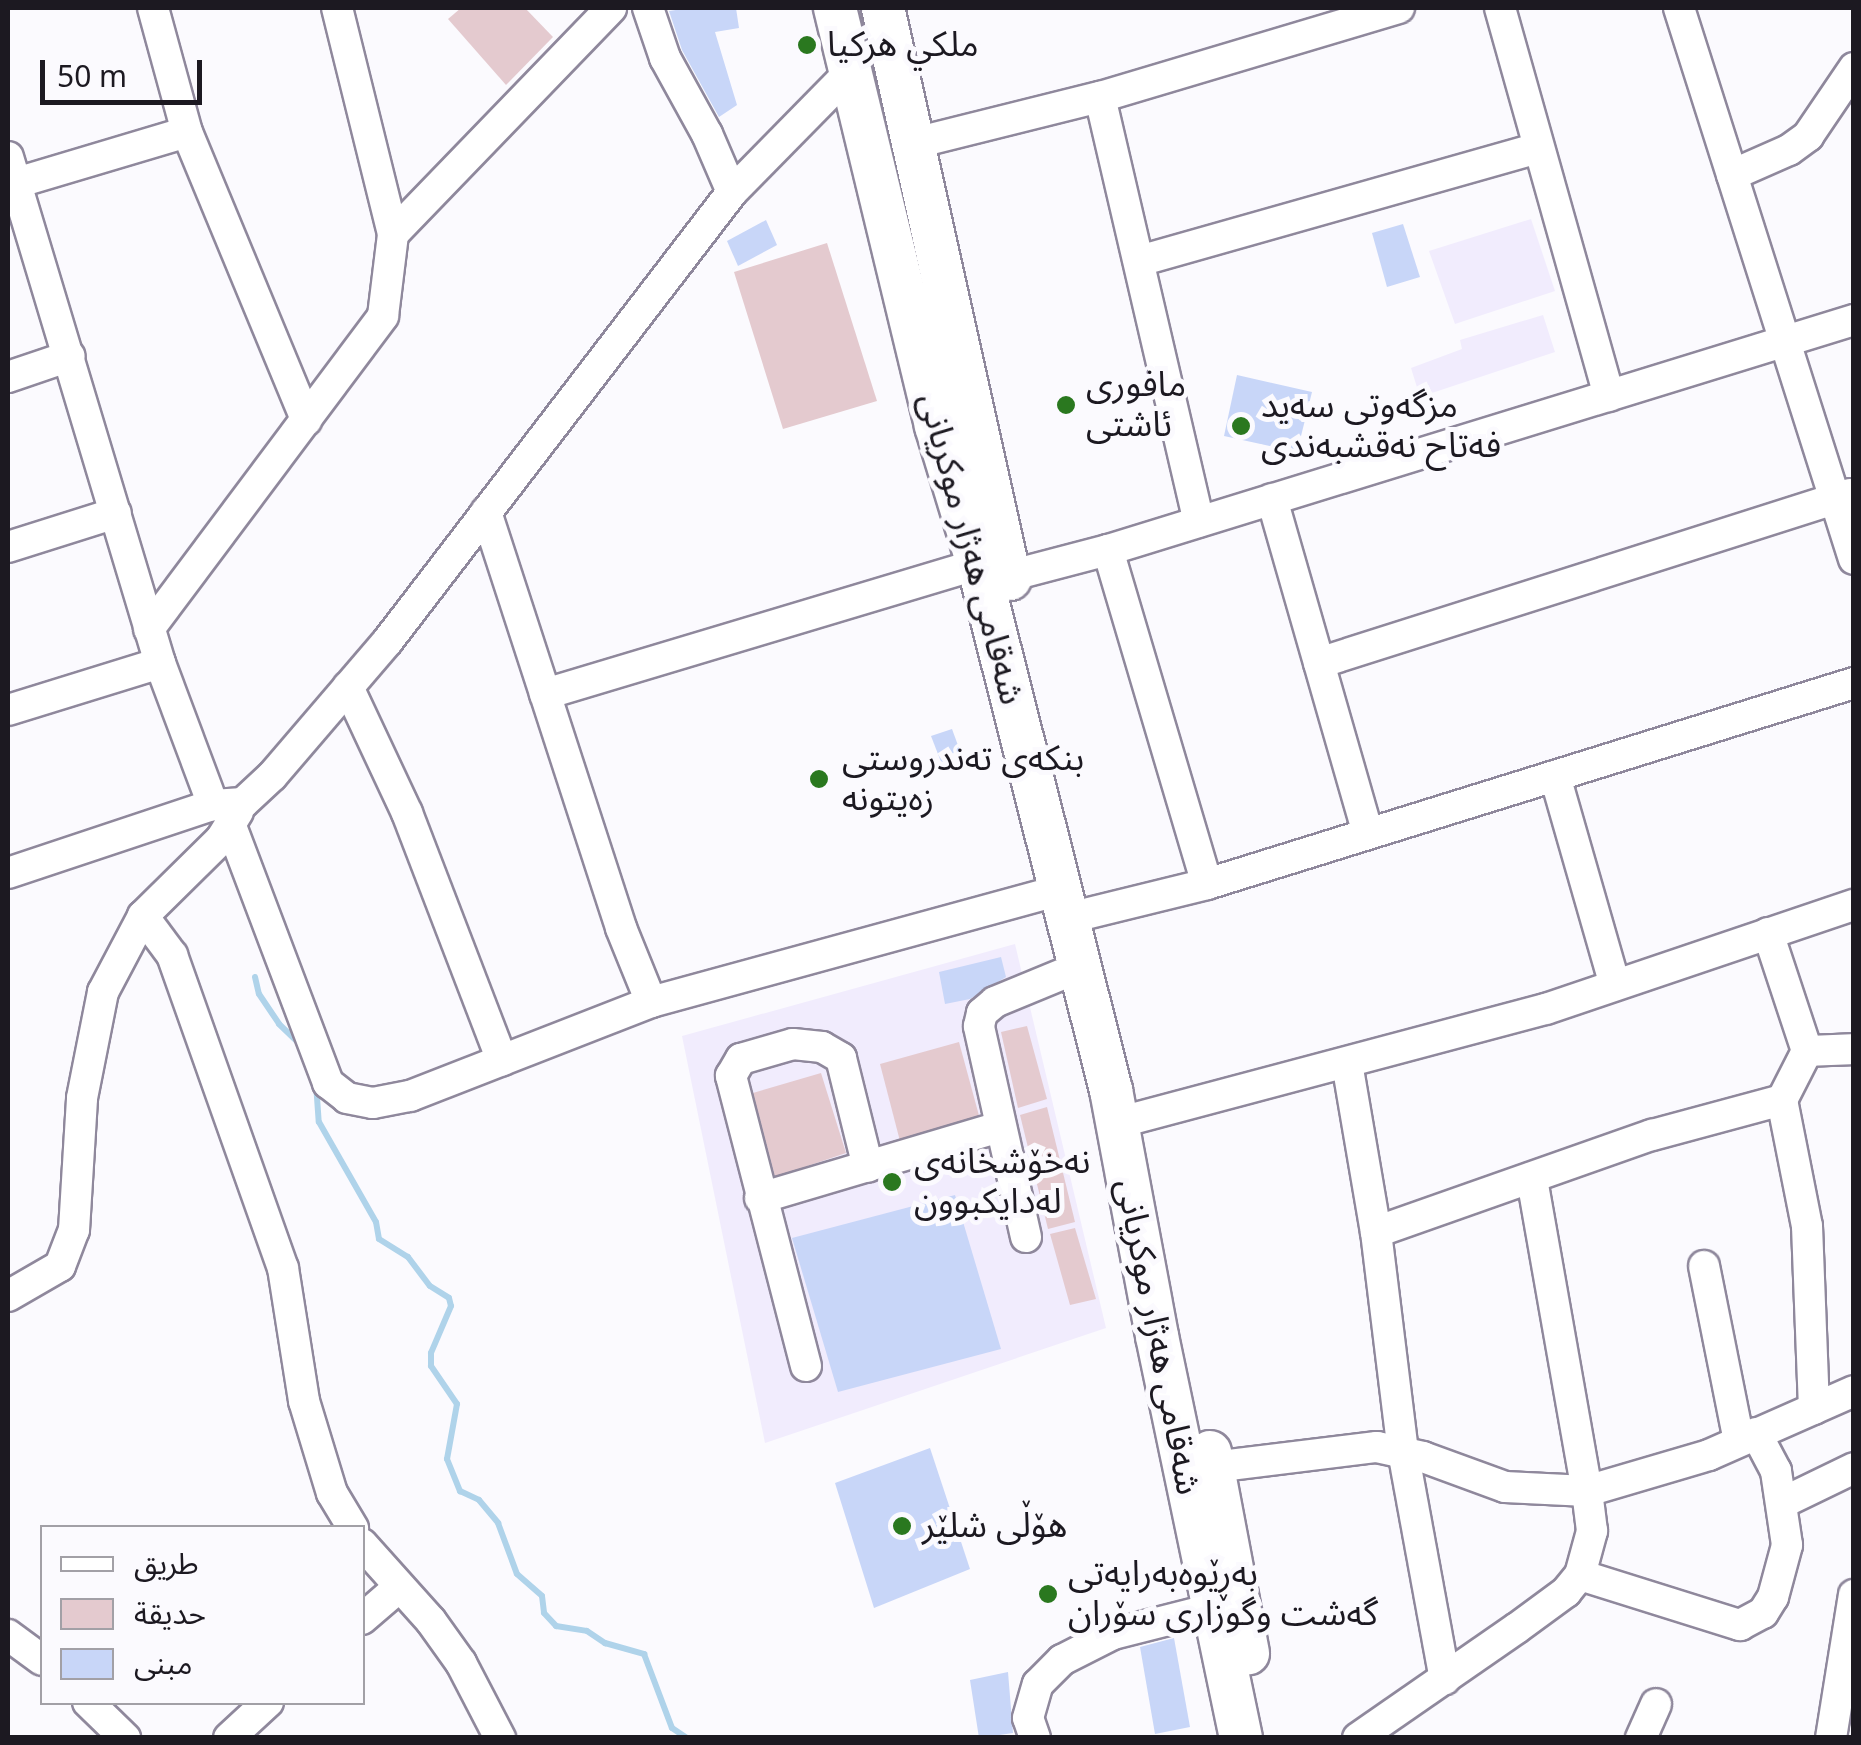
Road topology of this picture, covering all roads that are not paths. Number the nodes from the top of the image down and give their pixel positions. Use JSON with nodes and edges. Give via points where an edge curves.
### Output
{"nodes":[{"id":1,"x":153,"y":8,"type":"edge"},
{"id":2,"x":336,"y":8,"type":"edge"},
{"id":3,"x":611,"y":8,"type":"edge"},
{"id":4,"x":648,"y":8,"type":"edge"},
{"id":5,"x":835,"y":8,"type":"edge"},
{"id":6,"x":882,"y":8,"type":"edge"},
{"id":7,"x":1399,"y":8,"type":"edge"},
{"id":8,"x":1500,"y":8,"type":"edge"},
{"id":9,"x":1680,"y":8,"type":"edge"},
{"id":10,"x":1854,"y":68,"type":"edge"},
{"id":11,"x":848,"y":74,"type":"junction"},
{"id":12,"x":1100,"y":97,"type":"junction"},
{"id":13,"x":187,"y":132,"type":"junction"},
{"id":14,"x":915,"y":143,"type":"junction"},
{"id":15,"x":1538,"y":148,"type":"junction"},
{"id":16,"x":1732,"y":175,"type":"junction"},
{"id":17,"x":732,"y":192,"type":"junction"},
{"id":18,"x":14,"y":193,"type":"edge"},
{"id":19,"x":394,"y":234,"type":"junction"},
{"id":20,"x":1138,"y":261,"type":"junction"},
{"id":21,"x":1854,"y":320,"type":"edge"},
{"id":22,"x":1784,"y":342,"type":"junction"},
{"id":23,"x":70,"y":356,"type":"junction"},
{"id":24,"x":8,"y":376,"type":"edge"},
{"id":25,"x":1609,"y":396,"type":"junction"},
{"id":26,"x":306,"y":420,"type":"junction"},
{"id":27,"x":954,"y":420,"type":"junction"},
{"id":28,"x":1844,"y":496,"type":"edge"},
{"id":29,"x":1272,"y":499,"type":"junction"},
{"id":30,"x":486,"y":512,"type":"junction"},
{"id":31,"x":116,"y":513,"type":"junction"},
{"id":32,"x":1199,"y":522,"type":"junction"},
{"id":33,"x":8,"y":547,"type":"edge"},
{"id":34,"x":1108,"y":550,"type":"junction"},
{"id":35,"x":1854,"y":558,"type":"edge"},
{"id":36,"x":994,"y":570,"type":"junction"},
{"id":37,"x":150,"y":629,"type":"junction"},
{"id":38,"x":160,"y":663,"type":"junction"},
{"id":39,"x":1319,"y":663,"type":"junction"},
{"id":40,"x":1854,"y":683,"type":"edge"},
{"id":41,"x":348,"y":687,"type":"junction"},
{"id":42,"x":545,"y":694,"type":"junction"},
{"id":43,"x":8,"y":710,"type":"edge"},
{"id":44,"x":1555,"y":776,"type":"junction"},
{"id":45,"x":229,"y":811,"type":"junction"},
{"id":46,"x":1368,"y":834,"type":"junction"},
{"id":47,"x":8,"y":873,"type":"edge"},
{"id":48,"x":1207,"y":884,"type":"junction"},
{"id":49,"x":1074,"y":902,"type":"junction"},
{"id":50,"x":1854,"y":906,"type":"edge"},
{"id":51,"x":143,"y":916,"type":"junction"},
{"id":52,"x":1768,"y":932,"type":"junction"},
{"id":53,"x":1080,"y":967,"type":"junction"},
{"id":54,"x":1616,"y":985,"type":"junction"},
{"id":55,"x":651,"y":1002,"type":"junction"},
{"id":56,"x":1854,"y":1049,"type":"edge"},
{"id":57,"x":1807,"y":1051,"type":"junction"},
{"id":58,"x":502,"y":1060,"type":"junction"},
{"id":59,"x":1347,"y":1064,"type":"junction"},
{"id":60,"x":1782,"y":1100,"type":"junction"},
{"id":61,"x":1136,"y":1118,"type":"junction"},
{"id":62,"x":1000,"y":1127,"type":"junction"},
{"id":63,"x":868,"y":1167,"type":"junction"},
{"id":64,"x":1532,"y":1178,"type":"junction"},
{"id":65,"x":760,"y":1198,"type":"junction"},
{"id":66,"x":1376,"y":1232,"type":"junction"},
{"id":67,"x":1026,"y":1237,"type":"dead end"},
{"id":68,"x":1704,"y":1266,"type":"dead end"},
{"id":69,"x":8,"y":1296,"type":"edge"},
{"id":70,"x":806,"y":1366,"type":"dead end"},
{"id":71,"x":1854,"y":1391,"type":"edge"},
{"id":72,"x":1814,"y":1409,"type":"junction"},
{"id":73,"x":1748,"y":1437,"type":"junction"},
{"id":74,"x":1403,"y":1451,"type":"junction"},
{"id":75,"x":1213,"y":1467,"type":"junction"},
{"id":76,"x":1854,"y":1468,"type":"edge"},
{"id":77,"x":1587,"y":1491,"type":"junction"},
{"id":78,"x":1784,"y":1502,"type":"junction"},
{"id":79,"x":351,"y":1525,"type":"edge"},
{"id":80,"x":365,"y":1548,"type":"edge"},
{"id":81,"x":1580,"y":1574,"type":"junction"},
{"id":82,"x":398,"y":1588,"type":"junction"},
{"id":83,"x":1854,"y":1594,"type":"edge"},
{"id":84,"x":1212,"y":1609,"type":"junction"},
{"id":85,"x":365,"y":1616,"type":"edge"},
{"id":86,"x":8,"y":1635,"type":"edge"},
{"id":87,"x":40,"y":1659,"type":"edge"},
{"id":88,"x":1444,"y":1678,"type":"junction"},
{"id":89,"x":1656,"y":1704,"type":"dead end"},
{"id":90,"x":91,"y":1705,"type":"edge"},
{"id":91,"x":265,"y":1705,"type":"edge"},
{"id":92,"x":126,"y":1738,"type":"edge"},
{"id":93,"x":229,"y":1738,"type":"edge"},
{"id":94,"x":500,"y":1738,"type":"edge"},
{"id":95,"x":1034,"y":1738,"type":"edge"},
{"id":96,"x":1241,"y":1738,"type":"edge"},
{"id":97,"x":1260,"y":1738,"type":"edge"},
{"id":98,"x":1358,"y":1738,"type":"edge"},
{"id":99,"x":1641,"y":1738,"type":"edge"},
{"id":100,"x":1831,"y":1738,"type":"edge"}],
"edges":[{"from":1,"to":13,"type":"street"},
{"from":2,"to":19,"type":"street"},
{"from":3,"to":19,"type":"street"},
{"from":4,"to":17,"type":"street","via":[[665,58]]},
{"from":5,"to":11,"type":"highway","name":"شەقامی ھەژار موکریانی"},
{"from":6,"to":14,"type":"highway","name":"شەقامی ھەژار موکریانی"},
{"from":7,"to":12,"type":"street"},
{"from":8,"to":15,"type":"street"},
{"from":9,"to":16,"type":"street"},
{"from":10,"to":16,"type":"street","via":[[1808,136]]},
{"from":11,"to":17,"type":"street"},
{"from":11,"to":27,"type":"highway","name":"شەقامی ھەژار موکریانی"},
{"from":12,"to":14,"type":"street"},
{"from":12,"to":20,"type":"street"},
{"from":13,"to":18,"type":"street"},
{"from":13,"to":26,"type":"street"},
{"from":14,"to":27,"type":"highway","name":"شەقامی ھەژار موکریانی"},
{"from":15,"to":20,"type":"street"},
{"from":15,"to":25,"type":"street"},
{"from":16,"to":22,"type":"street"},
{"from":17,"to":30,"type":"street"},
{"from":18,"to":23,"type":"street"},
{"from":19,"to":26,"type":"street","via":[[384,316]]},
{"from":20,"to":32,"type":"street"},
{"from":21,"to":22,"type":"street"},
{"from":22,"to":25,"type":"street"},
{"from":22,"to":28,"type":"street"},
{"from":23,"to":24,"type":"street"},
{"from":23,"to":31,"type":"street"},
{"from":25,"to":29,"type":"street"},
{"from":26,"to":37,"type":"street"},
{"from":27,"to":36,"type":"highway","name":"شەقامی ھەژار موکریانی"},
{"from":28,"to":35,"type":"street"},
{"from":28,"to":39,"type":"street"},
{"from":29,"to":32,"type":"street"},
{"from":29,"to":39,"type":"street"},
{"from":30,"to":41,"type":"street"},
{"from":30,"to":42,"type":"street"},
{"from":31,"to":33,"type":"street"},
{"from":31,"to":37,"type":"street"},
{"from":32,"to":34,"type":"street"},
{"from":34,"to":36,"type":"street"},
{"from":34,"to":48,"type":"street"},
{"from":36,"to":42,"type":"street"},
{"from":36,"to":49,"type":"highway","name":"شەقامی ھەژار موکریانی"},
{"from":37,"to":38,"type":"street"},
{"from":38,"to":43,"type":"street"},
{"from":38,"to":45,"type":"street"},
{"from":39,"to":46,"type":"street"},
{"from":40,"to":44,"type":"street"},
{"from":41,"to":45,"type":"street","via":[[272,776]]},
{"from":41,"to":58,"type":"street","via":[[407,813]]},
{"from":42,"to":55,"type":"street"},
{"from":44,"to":46,"type":"street"},
{"from":44,"to":54,"type":"street"},
{"from":45,"to":47,"type":"street"},
{"from":45,"to":51,"type":"street"},
{"from":45,"to":58,"type":"street","via":[[328,1083],[347,1098],[373,1104]]},
{"from":46,"to":48,"type":"street"},
{"from":48,"to":49,"type":"street"},
{"from":49,"to":53,"type":"highway","name":"شەقامی ھەژار موکریانی"},
{"from":49,"to":55,"type":"street"},
{"from":49,"to":61,"type":"highway","name":"شەقامی ھەژار موکریانی"},
{"from":50,"to":52,"type":"street"},
{"from":51,"to":69,"type":"street","via":[[103,992],[92,1039],[74,1230],[60,1266]]},
{"from":51,"to":79,"type":"street","via":[[172,955],[283,1268],[304,1402],[332,1492]]},
{"from":52,"to":54,"type":"street"},
{"from":52,"to":57,"type":"street"},
{"from":53,"to":62,"type":"street","via":[[982,1012],[978,1036]]},
{"from":53,"to":84,"type":"highway","name":"شەقامی ھەژار موکریانی","via":[[1111,1090]]},
{"from":54,"to":59,"type":"street"},
{"from":55,"to":58,"type":"street"},
{"from":56,"to":57,"type":"street"},
{"from":57,"to":60,"type":"street"},
{"from":59,"to":61,"type":"street"},
{"from":59,"to":66,"type":"street"},
{"from":60,"to":64,"type":"street","via":[[1652,1135]]},
{"from":60,"to":72,"type":"street","via":[[1807,1226]]},
{"from":61,"to":75,"type":"highway","name":"شەقامی ھەژار موکریانی"},
{"from":62,"to":63,"type":"street"},
{"from":62,"to":67,"type":"street"},
{"from":63,"to":65,"type":"street"},
{"from":63,"to":65,"type":"street","via":[[842,1058],[822,1046],[793,1044],[741,1058],[731,1076]]},
{"from":64,"to":66,"type":"street"},
{"from":64,"to":77,"type":"street"},
{"from":65,"to":70,"type":"street"},
{"from":66,"to":74,"type":"street"},
{"from":68,"to":73,"type":"street"},
{"from":71,"to":72,"type":"street"},
{"from":72,"to":73,"type":"street"},
{"from":73,"to":77,"type":"street"},
{"from":73,"to":78,"type":"street","via":[[1776,1471]]},
{"from":74,"to":75,"type":"street","via":[[1378,1448]]},
{"from":74,"to":77,"type":"street","via":[[1506,1487]]},
{"from":74,"to":88,"type":"street"},
{"from":75,"to":97,"type":"highway","name":"شەقامی ھەژار موکریانی"},
{"from":76,"to":78,"type":"street"},
{"from":77,"to":81,"type":"street","via":[[1592,1531]]},
{"from":78,"to":81,"type":"street","via":[[1787,1545],[1773,1597],[1750,1623]]},
{"from":80,"to":82,"type":"street"},
{"from":81,"to":88,"type":"street","via":[[1566,1592]]},
{"from":82,"to":85,"type":"street"},
{"from":82,"to":94,"type":"street","via":[[462,1663]]},
{"from":83,"to":100,"type":"street"},
{"from":84,"to":95,"type":"street","via":[[1113,1634],[1062,1660],[1038,1684],[1028,1718]]},
{"from":84,"to":96,"type":"highway","name":"شەقامی ھەژار موکریانی"},
{"from":86,"to":87,"type":"street"},
{"from":88,"to":98,"type":"street"},
{"from":89,"to":99,"type":"street"},
{"from":90,"to":92,"type":"street"},
{"from":91,"to":93,"type":"street"}]}
